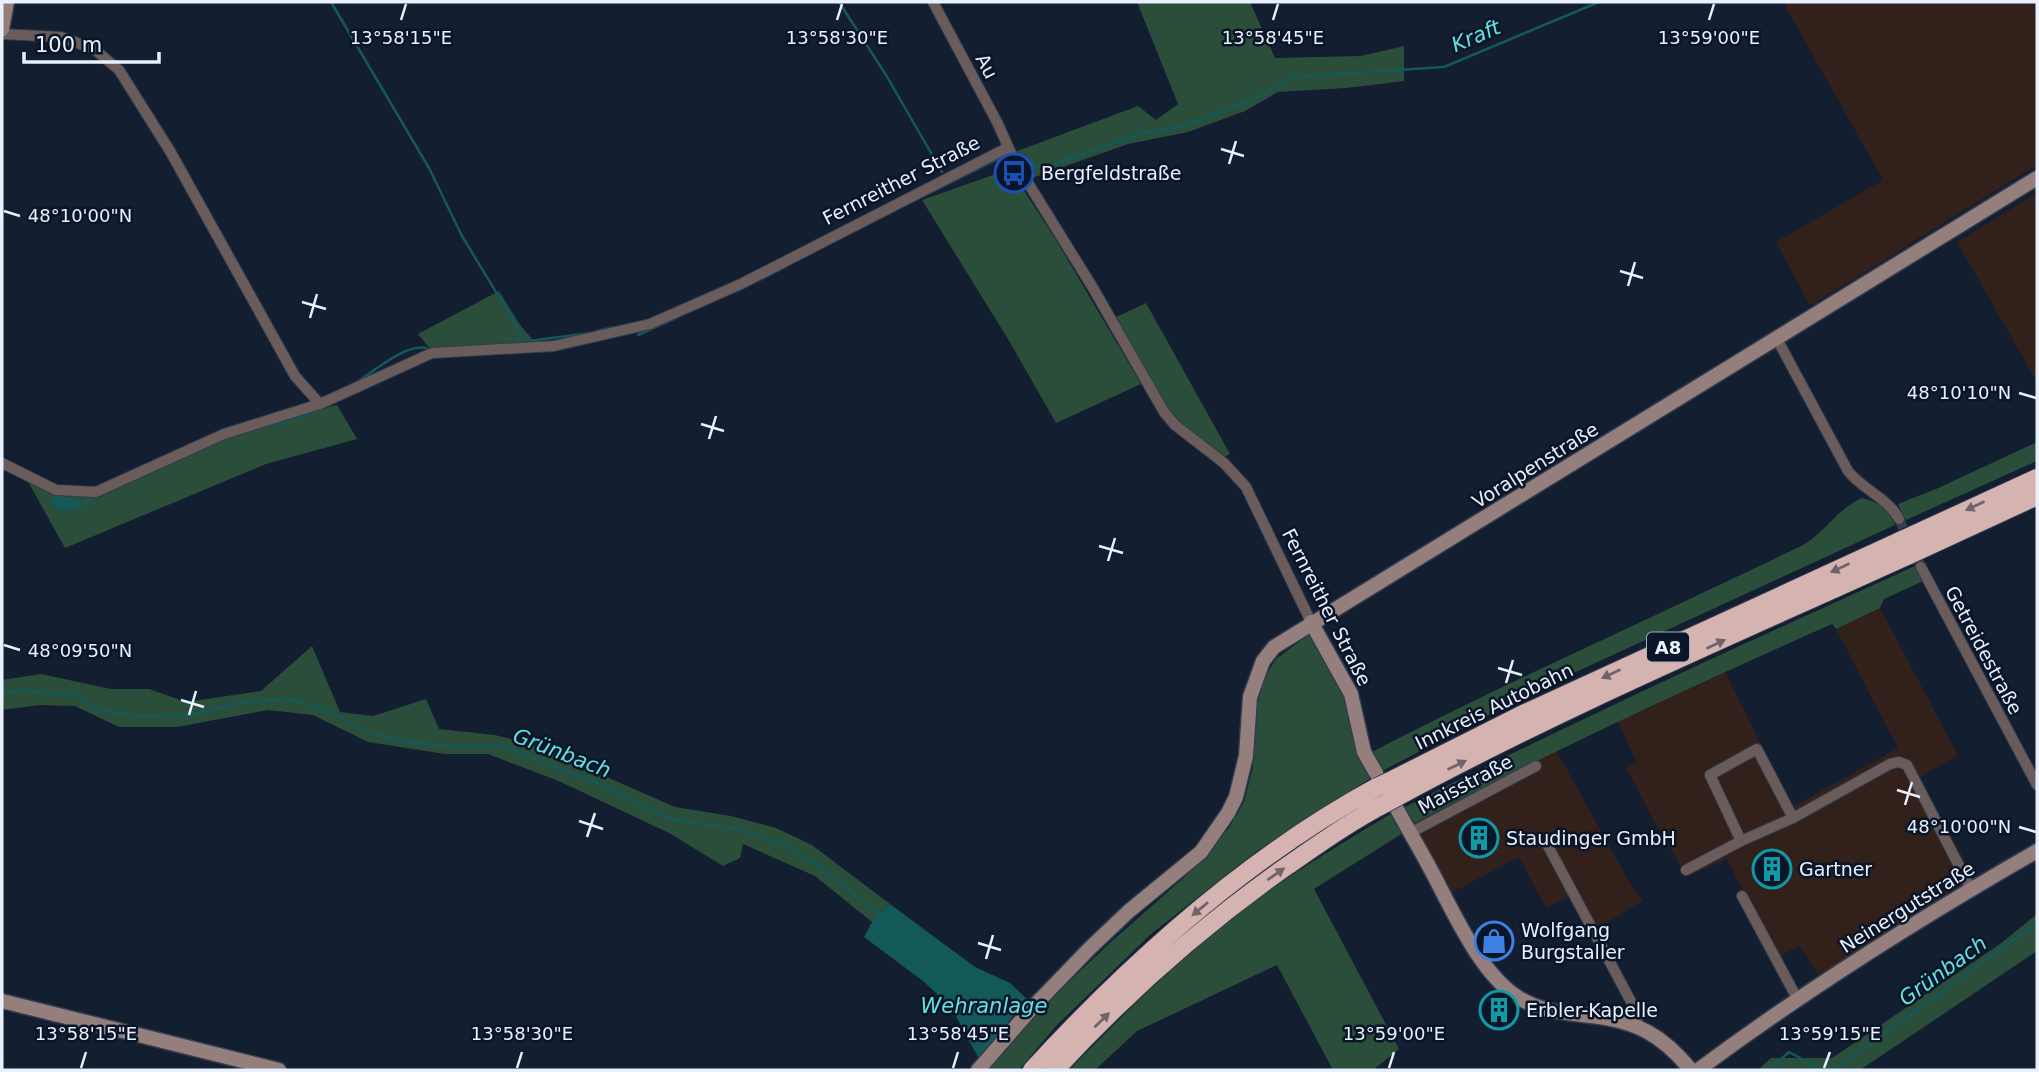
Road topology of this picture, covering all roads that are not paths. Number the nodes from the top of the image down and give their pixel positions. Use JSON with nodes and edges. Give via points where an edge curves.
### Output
{"nodes":[{"id":1,"x":7,"y":2,"type":"edge"},
{"id":2,"x":933,"y":2,"type":"edge"},
{"id":3,"x":2,"y":32,"type":"edge"},
{"id":4,"x":1012,"y":155,"type":"junction"},
{"id":5,"x":2037,"y":178,"type":"edge"},
{"id":6,"x":1777,"y":339,"type":"junction"},
{"id":7,"x":320,"y":404,"type":"junction"},
{"id":8,"x":2,"y":463,"type":"edge"},
{"id":9,"x":2037,"y":478,"type":"edge"},
{"id":10,"x":2037,"y":496,"type":"edge"},
{"id":11,"x":1899,"y":519,"type":"tunnel mouth"},
{"id":12,"x":1913,"y":549,"type":"junction"},
{"id":13,"x":1311,"y":622,"type":"junction"},
{"id":14,"x":1536,"y":766,"type":"dead end"},
{"id":15,"x":2037,"y":785,"type":"edge"},
{"id":16,"x":1387,"y":792,"type":"junction"},
{"id":17,"x":1793,"y":818,"type":"junction"},
{"id":18,"x":1410,"y":833,"type":"junction"},
{"id":19,"x":1741,"y":841,"type":"junction"},
{"id":20,"x":1548,"y":846,"type":"dead end"},
{"id":21,"x":2037,"y":851,"type":"edge"},
{"id":22,"x":1686,"y":870,"type":"dead end"},
{"id":23,"x":1971,"y":889,"type":"junction"},
{"id":24,"x":1742,"y":896,"type":"dead end"},
{"id":25,"x":1798,"y":1000,"type":"junction"},
{"id":26,"x":2,"y":1001,"type":"edge"},
{"id":27,"x":1635,"y":1025,"type":"junction"},
{"id":28,"x":279,"y":1070,"type":"edge"},
{"id":29,"x":978,"y":1070,"type":"edge"},
{"id":30,"x":1032,"y":1070,"type":"edge"},
{"id":31,"x":1055,"y":1070,"type":"edge"},
{"id":32,"x":1691,"y":1070,"type":"edge"},
{"id":33,"x":1698,"y":1070,"type":"edge"}],
"edges":[{"from":1,"to":3,"type":"street"},
{"from":2,"to":4,"type":"street","name":"Au"},
{"from":3,"to":7,"type":"street","via":[[61,37],[94,49],[118,70],[170,150],[295,376]]},
{"from":4,"to":7,"type":"street","name":"Fernreither Straße","via":[[650,324],[554,346],[432,353]]},
{"from":4,"to":13,"type":"street","name":"Fernreither Straße","via":[[1164,412],[1246,487]]},
{"from":5,"to":6,"type":"street","name":"Voralpenstraße"},
{"from":6,"to":11,"type":"street","via":[[1848,471],[1890,505]]},
{"from":6,"to":13,"type":"street","name":"Voralpenstraße"},
{"from":7,"to":8,"type":"street","name":"Fernreither Straße","via":[[224,434],[96,492],[56,490]]},
{"from":9,"to":12,"type":"highway","name":"Innkreis Autobahn","number":"A8","one_way":true},
{"from":10,"to":12,"type":"highway","name":"Innkreis Autobahn","number":"A8"},
{"from":12,"to":15,"type":"street","name":"Getreidestraße"},
{"from":12,"to":16,"type":"highway","name":"Innkreis Autobahn","number":"A8","via":[[1521,715]]},
{"from":13,"to":16,"type":"street","name":"Fernreither Straße","via":[[1351,694],[1364,752]]},
{"from":13,"to":29,"type":"street","name":"Voralpenstraße","via":[[1274,647],[1264,661],[1250,696],[1247,756],[1236,797],[1201,852],[1090,948]]},
{"from":14,"to":18,"type":"street","name":"Maisstraße"},
{"from":16,"to":18,"type":"street","name":"Fernreither Straße"},
{"from":16,"to":30,"type":"highway","name":"Innkreis Autobahn","number":"A8","one_way":true,"via":[[1302,833],[1223,890],[1151,950]]},
{"from":31,"to":16,"type":"highway","name":"Innkreis Autobahn","number":"A8","one_way":true,"via":[[1160,965],[1234,904]]},
{"from":17,"to":19,"type":"street"},
{"from":17,"to":19,"type":"street","via":[[1757,749],[1710,775]]},
{"from":17,"to":23,"type":"street","via":[[1890,764],[1907,765]]},
{"from":18,"to":27,"type":"street","name":"Fernreither Straße","via":[[1463,929],[1488,967],[1518,998],[1552,1011]]},
{"from":19,"to":22,"type":"street"},
{"from":20,"to":27,"type":"street","via":[[1636,1011]]},
{"from":21,"to":23,"type":"street","name":"Neinergutstraße"},
{"from":23,"to":25,"type":"street","name":"Neinergutstraße"},
{"from":24,"to":25,"type":"street"},
{"from":25,"to":33,"type":"street","name":"Neinergutstraße"},
{"from":26,"to":28,"type":"street"},
{"from":27,"to":32,"type":"street","name":"Fernreither Straße","via":[[1676,1052]]}]}
